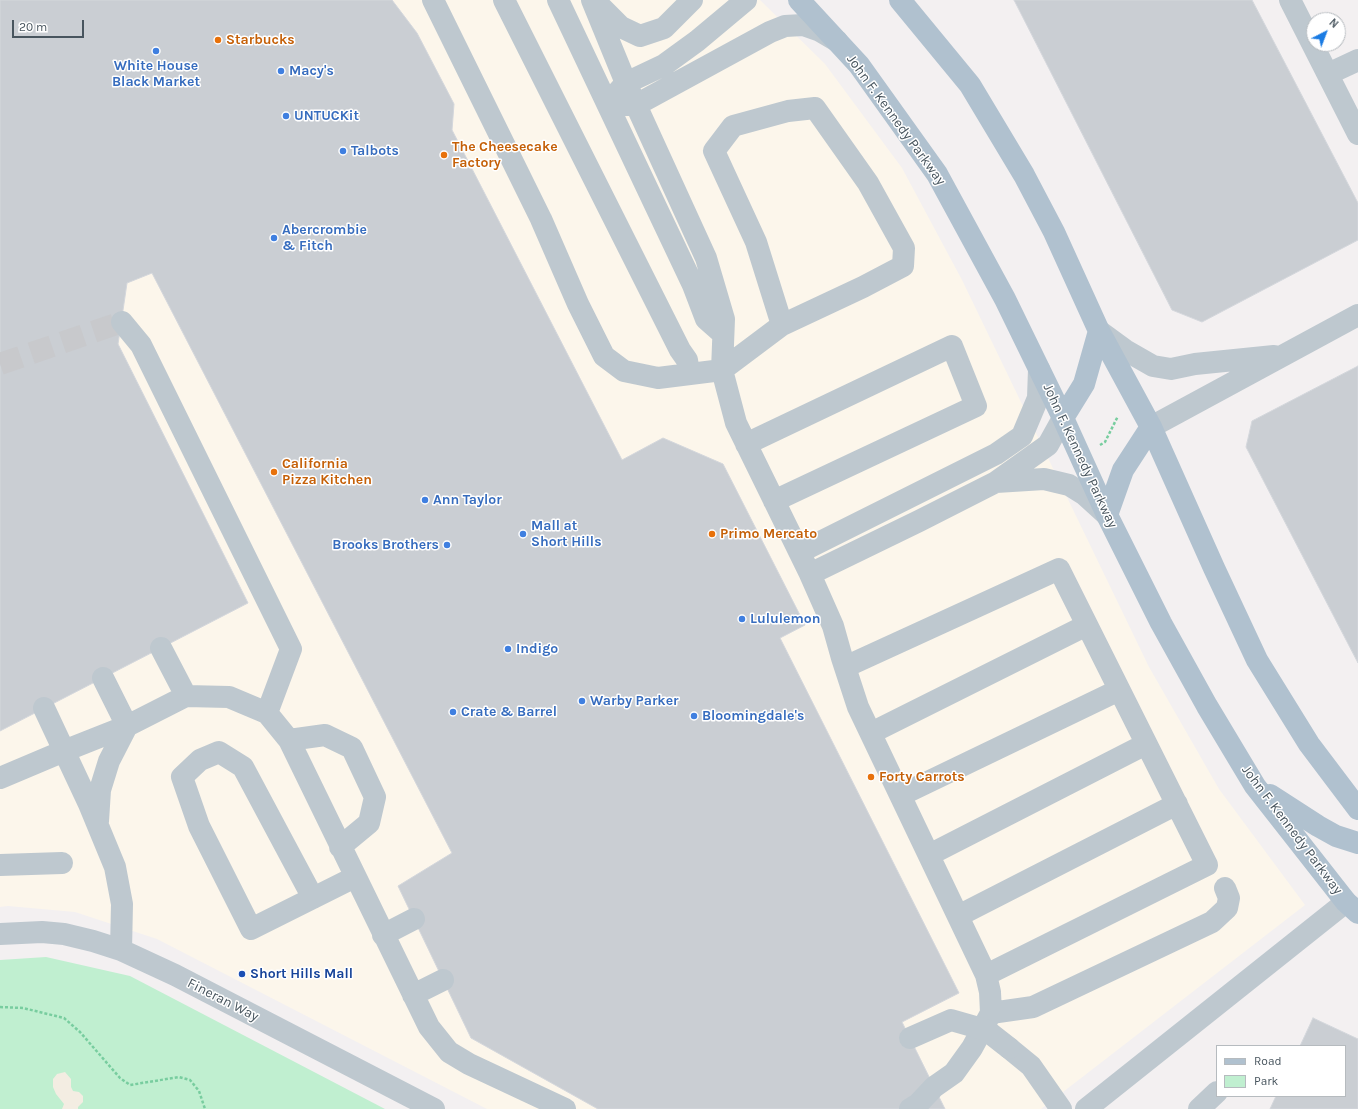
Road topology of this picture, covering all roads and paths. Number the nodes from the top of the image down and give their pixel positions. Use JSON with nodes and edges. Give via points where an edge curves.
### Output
{"nodes":[{"id":1,"x":433,"y":0,"type":"edge"},
{"id":2,"x":504,"y":0,"type":"edge"},
{"id":3,"x":558,"y":0,"type":"edge"},
{"id":4,"x":594,"y":0,"type":"edge"},
{"id":5,"x":692,"y":0,"type":"edge"},
{"id":6,"x":746,"y":0,"type":"edge"},
{"id":7,"x":800,"y":0,"type":"edge"},
{"id":8,"x":1290,"y":0,"type":"edge"},
{"id":9,"x":899,"y":1,"type":"edge"},
{"id":10,"x":838,"y":42,"type":"junction"},
{"id":11,"x":1358,"y":60,"type":"edge"},
{"id":12,"x":1328,"y":74,"type":"junction"},
{"id":13,"x":626,"y":83,"type":"junction"},
{"id":14,"x":607,"y":104,"type":"junction"},
{"id":15,"x":636,"y":105,"type":"junction"},
{"id":16,"x":1358,"y":134,"type":"edge"},
{"id":17,"x":1358,"y":315,"type":"edge"},
{"id":18,"x":122,"y":322,"type":"dead end"},
{"id":19,"x":782,"y":325,"type":"junction"},
{"id":20,"x":1099,"y":331,"type":"junction"},
{"id":21,"x":723,"y":334,"type":"junction"},
{"id":22,"x":1283,"y":356,"type":"junction"},
{"id":23,"x":1039,"y":369,"type":"junction"},
{"id":24,"x":722,"y":370,"type":"junction"},
{"id":25,"x":689,"y":374,"type":"junction"},
{"id":26,"x":1119,"y":413,"type":"dead end"},
{"id":27,"x":1063,"y":418,"type":"junction"},
{"id":28,"x":1150,"y":427,"type":"junction"},
{"id":29,"x":746,"y":444,"type":"junction"},
{"id":30,"x":1099,"y":445,"type":"dead end"},
{"id":31,"x":996,"y":482,"type":"junction"},
{"id":32,"x":774,"y":501,"type":"junction"},
{"id":33,"x":1107,"y":515,"type":"junction"},
{"id":34,"x":800,"y":552,"type":"junction"},
{"id":35,"x":810,"y":574,"type":"junction"},
{"id":36,"x":1086,"y":625,"type":"junction"},
{"id":37,"x":161,"y":648,"type":"dead end"},
{"id":38,"x":845,"y":667,"type":"junction"},
{"id":39,"x":103,"y":678,"type":"dead end"},
{"id":40,"x":1119,"y":690,"type":"junction"},
{"id":41,"x":186,"y":696,"type":"junction"},
{"id":42,"x":44,"y":708,"type":"dead end"},
{"id":43,"x":267,"y":713,"type":"junction"},
{"id":44,"x":127,"y":726,"type":"junction"},
{"id":45,"x":871,"y":733,"type":"junction"},
{"id":46,"x":289,"y":740,"type":"junction"},
{"id":47,"x":1146,"y":744,"type":"junction"},
{"id":48,"x":64,"y":751,"type":"junction"},
{"id":49,"x":2,"y":773,"type":"edge"},
{"id":50,"x":1255,"y":786,"type":"junction"},
{"id":51,"x":900,"y":795,"type":"junction"},
{"id":52,"x":1177,"y":804,"type":"junction"},
{"id":53,"x":1358,"y":808,"type":"edge"},
{"id":54,"x":98,"y":825,"type":"junction"},
{"id":55,"x":1358,"y":843,"type":"edge"},
{"id":56,"x":340,"y":847,"type":"junction"},
{"id":57,"x":929,"y":855,"type":"junction"},
{"id":58,"x":62,"y":863,"type":"dead end"},
{"id":59,"x":0,"y":865,"type":"edge"},
{"id":60,"x":355,"y":877,"type":"junction"},
{"id":61,"x":1224,"y":888,"type":"dead end"},
{"id":62,"x":313,"y":898,"type":"junction"},
{"id":63,"x":1354,"y":904,"type":"edge"},
{"id":64,"x":958,"y":916,"type":"junction"},
{"id":65,"x":414,"y":919,"type":"dead end"},
{"id":66,"x":0,"y":934,"type":"edge"},
{"id":67,"x":383,"y":935,"type":"junction"},
{"id":68,"x":121,"y":950,"type":"junction"},
{"id":69,"x":986,"y":976,"type":"junction"},
{"id":70,"x":443,"y":980,"type":"dead end"},
{"id":71,"x":413,"y":995,"type":"junction"},
{"id":72,"x":0,"y":1007,"type":"edge"},
{"id":73,"x":991,"y":1013,"type":"junction"},
{"id":74,"x":910,"y":1038,"type":"dead end"},
{"id":75,"x":1216,"y":1093,"type":"edge"},
{"id":76,"x":205,"y":1109,"type":"edge"},
{"id":77,"x":434,"y":1109,"type":"edge"},
{"id":78,"x":565,"y":1109,"type":"edge"},
{"id":79,"x":910,"y":1109,"type":"edge"},
{"id":80,"x":1061,"y":1109,"type":"edge"},
{"id":81,"x":1086,"y":1109,"type":"edge"},
{"id":82,"x":1199,"y":1109,"type":"edge"}],
"edges":[{"from":1,"to":25,"type":"street","via":[[541,219],[604,356],[624,372],[658,378]]},
{"from":2,"to":25,"type":"street","via":[[687,360]]},
{"from":3,"to":14,"type":"street"},
{"from":4,"to":5,"type":"street","via":[[621,27],[640,36],[664,28]]},
{"from":4,"to":13,"type":"street"},
{"from":6,"to":13,"type":"street","via":[[664,65]]},
{"from":7,"to":10,"type":"main road","name":"John F. Kennedy Parkway"},
{"from":8,"to":12,"type":"street"},
{"from":9,"to":20,"type":"main road","via":[[970,85],[1054,232]]},
{"from":10,"to":15,"type":"street","via":[[820,31],[803,25],[785,26]]},
{"from":10,"to":23,"type":"main road","name":"John F. Kennedy Parkway","via":[[859,65],[937,174],[1006,299]]},
{"from":11,"to":12,"type":"street"},
{"from":12,"to":16,"type":"street"},
{"from":13,"to":14,"type":"street"},
{"from":13,"to":15,"type":"street"},
{"from":14,"to":15,"type":"street"},
{"from":14,"to":21,"type":"street","via":[[693,285],[706,319]]},
{"from":15,"to":21,"type":"street","via":[[706,258],[724,318]]},
{"from":17,"to":22,"type":"street"},
{"from":18,"to":43,"type":"street","via":[[141,345],[291,649]]},
{"from":19,"to":19,"type":"street","via":[[756,242],[714,151],[732,126],[788,111],[815,108],[868,183],[904,248],[903,266]]},
{"from":19,"to":24,"type":"street"},
{"from":20,"to":22,"type":"street","via":[[1153,366],[1171,369],[1195,364]]},
{"from":20,"to":27,"type":"main road","via":[[1084,384]]},
{"from":20,"to":28,"type":"main road"},
{"from":21,"to":24,"type":"street"},
{"from":22,"to":28,"type":"street"},
{"from":23,"to":27,"type":"main road","name":"John F. Kennedy Parkway"},
{"from":23,"to":34,"type":"street","via":[[1038,398],[1022,436],[996,454]]},
{"from":24,"to":25,"type":"street"},
{"from":24,"to":29,"type":"street","via":[[736,423]]},
{"from":26,"to":30,"type":"path","via":[[1105,442]]},
{"from":27,"to":31,"type":"street","via":[[1048,445]]},
{"from":27,"to":33,"type":"main road","name":"John F. Kennedy Parkway"},
{"from":28,"to":33,"type":"main road","via":[[1122,470]]},
{"from":28,"to":53,"type":"main road","via":[[1257,660],[1309,744]]},
{"from":29,"to":32,"type":"street"},
{"from":29,"to":32,"type":"street","via":[[952,346],[976,406]]},
{"from":31,"to":33,"type":"street","via":[[1044,479],[1070,484]]},
{"from":31,"to":35,"type":"street"},
{"from":32,"to":34,"type":"street"},
{"from":33,"to":50,"type":"main road","name":"John F. Kennedy Parkway","via":[[1160,623]]},
{"from":34,"to":35,"type":"street"},
{"from":35,"to":38,"type":"street","via":[[833,626]]},
{"from":36,"to":38,"type":"street","via":[[1059,569]]},
{"from":36,"to":40,"type":"street"},
{"from":36,"to":45,"type":"street"},
{"from":37,"to":41,"type":"street"},
{"from":38,"to":45,"type":"street","via":[[858,706]]},
{"from":39,"to":44,"type":"street"},
{"from":40,"to":47,"type":"street"},
{"from":40,"to":51,"type":"street"},
{"from":41,"to":43,"type":"street","via":[[229,697]]},
{"from":41,"to":44,"type":"street"},
{"from":42,"to":48,"type":"street"},
{"from":43,"to":46,"type":"street"},
{"from":44,"to":48,"type":"street"},
{"from":44,"to":54,"type":"street","via":[[109,761],[100,790]]},
{"from":45,"to":51,"type":"street"},
{"from":46,"to":56,"type":"street"},
{"from":46,"to":56,"type":"street","via":[[325,735],[352,748],[375,797],[369,823]]},
{"from":47,"to":52,"type":"street"},
{"from":47,"to":57,"type":"street"},
{"from":48,"to":49,"type":"street"},
{"from":48,"to":54,"type":"street"},
{"from":50,"to":55,"type":"main road","via":[[1336,836]]},
{"from":50,"to":63,"type":"main road","name":"John F. Kennedy Parkway"},
{"from":51,"to":57,"type":"street"},
{"from":52,"to":64,"type":"street"},
{"from":52,"to":69,"type":"street","via":[[1207,865]]},
{"from":54,"to":68,"type":"street","via":[[115,867],[122,904]]},
{"from":56,"to":60,"type":"street"},
{"from":57,"to":64,"type":"street"},
{"from":58,"to":59,"type":"street"},
{"from":60,"to":62,"type":"street"},
{"from":60,"to":67,"type":"street"},
{"from":61,"to":73,"type":"street","via":[[1229,898],[1227,908],[1212,922],[1033,1007]]},
{"from":62,"to":62,"type":"street","via":[[251,929],[200,826],[182,778],[200,760],[219,752],[243,767]]},
{"from":63,"to":81,"type":"street"},
{"from":64,"to":69,"type":"street"},
{"from":65,"to":67,"type":"street"},
{"from":66,"to":68,"type":"street","name":"Fineran Way","via":[[64,934]]},
{"from":67,"to":71,"type":"street"},
{"from":68,"to":77,"type":"street","name":"Fineran Way","via":[[175,975]]},
{"from":69,"to":73,"type":"street"},
{"from":70,"to":71,"type":"street"},
{"from":71,"to":78,"type":"street","via":[[429,1027],[449,1052]]},
{"from":72,"to":76,"type":"path","via":[[23,1008],[64,1018],[80,1032],[120,1078],[130,1085],[179,1077],[190,1080],[199,1091]]},
{"from":73,"to":79,"type":"street","via":[[972,1048],[954,1073]]},
{"from":74,"to":80,"type":"street","bridge":true,"via":[[951,1020],[986,1030],[1031,1066]]},
{"from":75,"to":82,"type":"street"}]}
